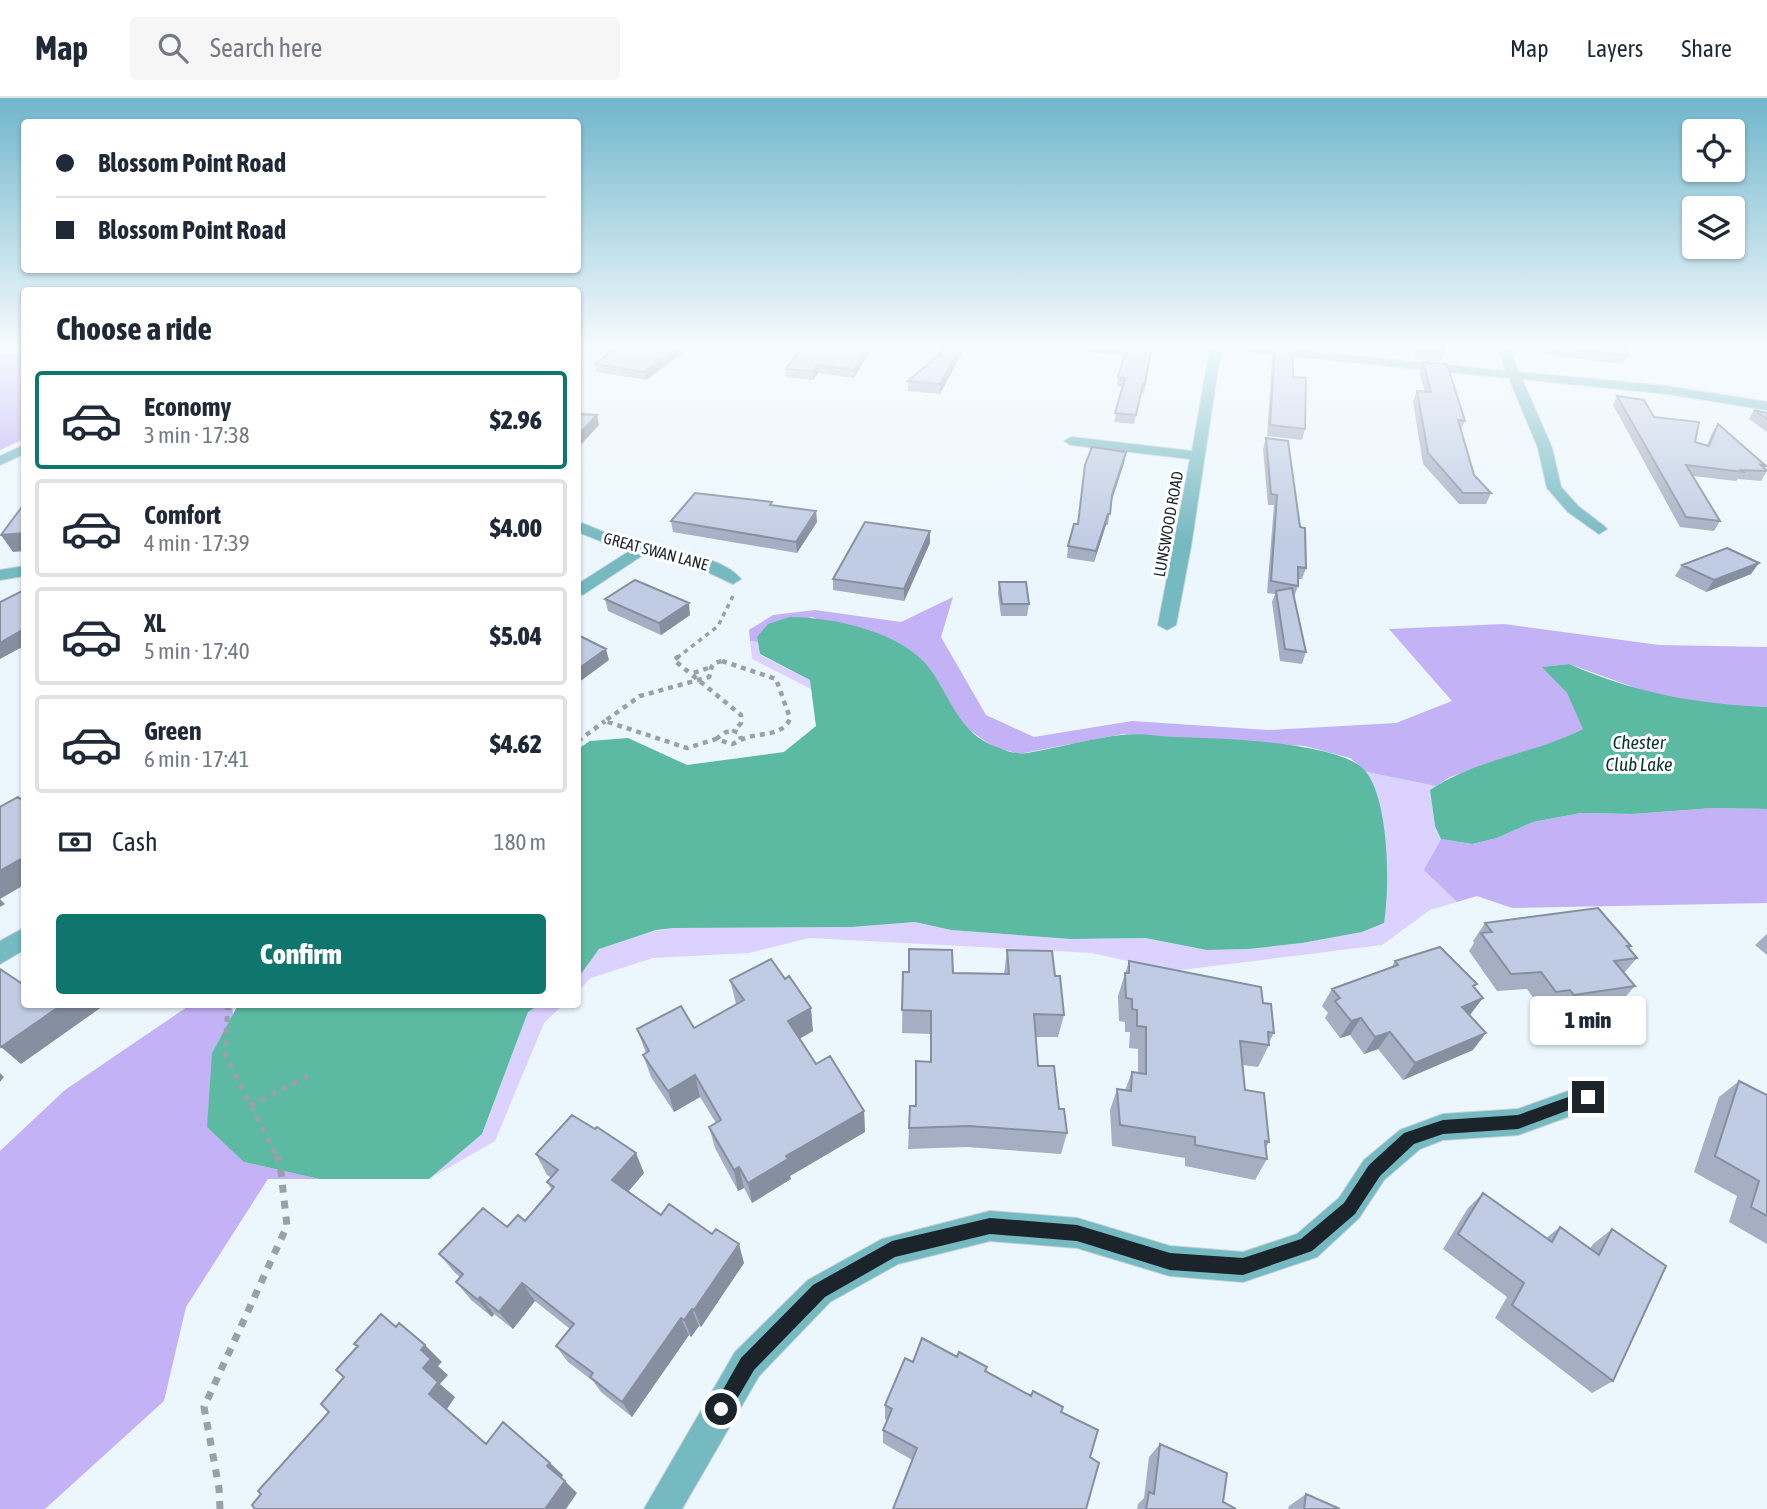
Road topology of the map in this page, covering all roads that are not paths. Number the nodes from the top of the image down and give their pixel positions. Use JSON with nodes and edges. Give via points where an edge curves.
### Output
{"nodes":[{"id":1,"x":1204,"y":411,"type":"edge"},
{"id":2,"x":1529,"y":411,"type":"edge"},
{"id":3,"x":1071,"y":441,"type":"dead end"},
{"id":4,"x":21,"y":450,"type":"edge"},
{"id":5,"x":1197,"y":456,"type":"junction"},
{"id":6,"x":0,"y":461,"type":"edge"},
{"id":7,"x":581,"y":528,"type":"edge"},
{"id":8,"x":1599,"y":529,"type":"dead end"},
{"id":9,"x":641,"y":550,"type":"junction"},
{"id":10,"x":21,"y":572,"type":"edge"},
{"id":11,"x":0,"y":575,"type":"edge"},
{"id":12,"x":733,"y":587,"type":"road end"},
{"id":13,"x":581,"y":589,"type":"edge"},
{"id":14,"x":1167,"y":625,"type":"dead end"},
{"id":15,"x":21,"y":940,"type":"edge"},
{"id":16,"x":0,"y":954,"type":"edge"},
{"id":17,"x":1588,"y":1097,"type":"dead end"},
{"id":18,"x":662,"y":1509,"type":"edge"}],
"edges":[{"from":1,"to":5,"type":"street","name":"LUNSWOOD ROAD"},
{"from":2,"to":8,"type":"street","via":[[1545,448],[1554,488]]},
{"from":3,"to":5,"type":"street"},
{"from":4,"to":6,"type":"street"},
{"from":5,"to":14,"type":"street","name":"LUNSWOOD ROAD"},
{"from":7,"to":9,"type":"street","name":"GREAT SWAN LANE"},
{"from":9,"to":12,"type":"street","name":"GREAT SWAN LANE","via":[[703,562]]},
{"from":9,"to":13,"type":"street"},
{"from":10,"to":11,"type":"street"},
{"from":15,"to":16,"type":"street"},
{"from":17,"to":18,"type":"street","via":[[1518,1122],[1443,1127],[1409,1139],[1374,1170],[1349,1208],[1306,1246],[1243,1267],[1170,1261],[1077,1233],[990,1226],[892,1250],[819,1291],[747,1364]]}]}
